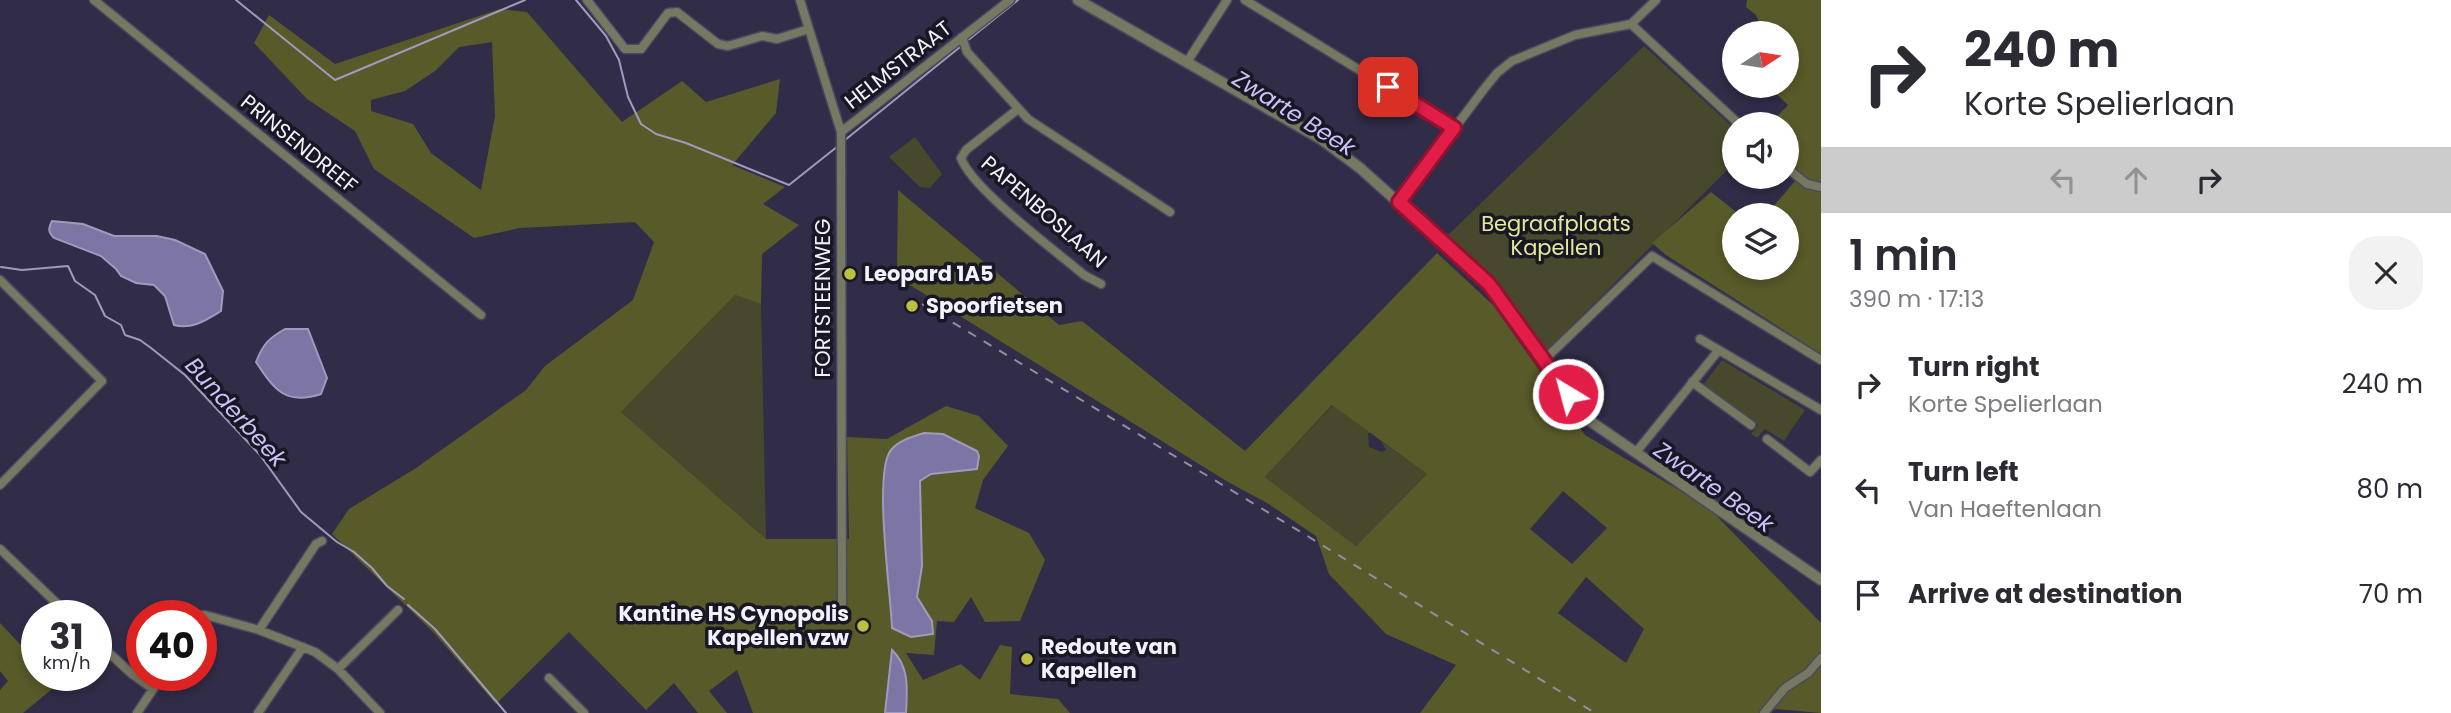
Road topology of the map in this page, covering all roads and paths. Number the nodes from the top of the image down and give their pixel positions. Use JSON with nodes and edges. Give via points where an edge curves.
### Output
{"nodes":[{"id":1,"x":94,"y":0,"type":"edge"},
{"id":2,"x":587,"y":0,"type":"edge"},
{"id":3,"x":800,"y":0,"type":"edge"},
{"id":4,"x":1010,"y":0,"type":"edge"},
{"id":5,"x":1078,"y":0,"type":"edge"},
{"id":6,"x":1227,"y":0,"type":"edge"},
{"id":7,"x":1245,"y":0,"type":"edge"},
{"id":8,"x":1656,"y":0,"type":"edge"},
{"id":9,"x":1631,"y":24,"type":"junction"},
{"id":10,"x":810,"y":29,"type":"junction"},
{"id":11,"x":962,"y":37,"type":"junction"},
{"id":12,"x":1187,"y":62,"type":"junction"},
{"id":13,"x":1018,"y":109,"type":"junction"},
{"id":14,"x":1726,"y":112,"type":"edge"},
{"id":15,"x":1454,"y":128,"type":"junction"},
{"id":16,"x":841,"y":132,"type":"junction"},
{"id":17,"x":1799,"y":178,"type":"edge"},
{"id":18,"x":1821,"y":187,"type":"edge"},
{"id":19,"x":1399,"y":202,"type":"junction"},
{"id":20,"x":1170,"y":212,"type":"dead end"},
{"id":21,"x":0,"y":280,"type":"edge"},
{"id":22,"x":1101,"y":284,"type":"dead end"},
{"id":23,"x":481,"y":315,"type":"dead end"},
{"id":24,"x":1700,"y":339,"type":"dead end"},
{"id":25,"x":1718,"y":351,"type":"junction"},
{"id":26,"x":1821,"y":360,"type":"edge"},
{"id":27,"x":1543,"y":361,"type":"junction"},
{"id":28,"x":1692,"y":382,"type":"junction"},
{"id":29,"x":1821,"y":410,"type":"edge"},
{"id":30,"x":1751,"y":425,"type":"dead end"},
{"id":31,"x":1767,"y":439,"type":"dead end"},
{"id":32,"x":1637,"y":451,"type":"junction"},
{"id":33,"x":1821,"y":460,"type":"edge"},
{"id":34,"x":0,"y":485,"type":"edge"},
{"id":35,"x":322,"y":541,"type":"dead end"},
{"id":36,"x":0,"y":549,"type":"edge"},
{"id":37,"x":1821,"y":580,"type":"edge"},
{"id":38,"x":54,"y":600,"type":"edge"},
{"id":39,"x":842,"y":603,"type":"dead end"},
{"id":40,"x":398,"y":610,"type":"dead end"},
{"id":41,"x":217,"y":620,"type":"edge"},
{"id":42,"x":259,"y":630,"type":"junction"},
{"id":43,"x":303,"y":648,"type":"junction"},
{"id":44,"x":112,"y":656,"type":"edge"},
{"id":45,"x":1821,"y":658,"type":"edge"},
{"id":46,"x":126,"y":668,"type":"edge"},
{"id":47,"x":338,"y":669,"type":"junction"},
{"id":48,"x":549,"y":678,"type":"dead end"},
{"id":49,"x":152,"y":691,"type":"edge"},
{"id":50,"x":137,"y":713,"type":"edge"},
{"id":51,"x":258,"y":713,"type":"edge"},
{"id":52,"x":380,"y":713,"type":"edge"},
{"id":53,"x":584,"y":713,"type":"edge"},
{"id":54,"x":1764,"y":713,"type":"edge"}],
"edges":[{"from":1,"to":23,"type":"street","name":"PRINSENDREEF"},
{"from":2,"to":10,"type":"street","via":[[625,49],[640,49],[668,13],[677,12],[718,44],[728,46]]},
{"from":3,"to":10,"type":"street","name":"FORTSTEENWEG"},
{"from":4,"to":11,"type":"street","name":"HELMSTRAAT"},
{"from":5,"to":12,"type":"street"},
{"from":6,"to":12,"type":"street"},
{"from":7,"to":15,"type":"street"},
{"from":8,"to":9,"type":"street"},
{"from":9,"to":14,"type":"street"},
{"from":9,"to":15,"type":"street","via":[[1575,35],[1512,61]]},
{"from":10,"to":16,"type":"street","name":"FORTSTEENWEG"},
{"from":11,"to":13,"type":"street","via":[[967,52]]},
{"from":11,"to":16,"type":"street","name":"HELMSTRAAT"},
{"from":12,"to":19,"type":"street","via":[[1321,139]]},
{"from":13,"to":20,"type":"street"},
{"from":13,"to":22,"type":"street","name":"PAPENBOSLAAN","via":[[966,150],[963,164],[987,192],[1084,275]]},
{"from":15,"to":19,"type":"street"},
{"from":16,"to":39,"type":"street","name":"FORTSTEENWEG"},
{"from":17,"to":18,"type":"street"},
{"from":19,"to":27,"type":"street","via":[[1489,284]]},
{"from":21,"to":34,"type":"street","via":[[102,380]]},
{"from":24,"to":25,"type":"street"},
{"from":25,"to":28,"type":"street"},
{"from":25,"to":29,"type":"street"},
{"from":26,"to":27,"type":"street","via":[[1652,256]]},
{"from":27,"to":32,"type":"street","via":[[1590,421]]},
{"from":28,"to":30,"type":"street"},
{"from":28,"to":32,"type":"street"},
{"from":31,"to":33,"type":"street","via":[[1810,472]]},
{"from":32,"to":37,"type":"street"},
{"from":35,"to":42,"type":"street"},
{"from":36,"to":38,"type":"street"},
{"from":40,"to":47,"type":"street"},
{"from":41,"to":42,"type":"street"},
{"from":42,"to":43,"type":"street"},
{"from":43,"to":47,"type":"street"},
{"from":43,"to":51,"type":"street"},
{"from":44,"to":46,"type":"street"},
{"from":45,"to":54,"type":"street"},
{"from":47,"to":52,"type":"street"},
{"from":48,"to":53,"type":"street"},
{"from":49,"to":50,"type":"street"}]}
